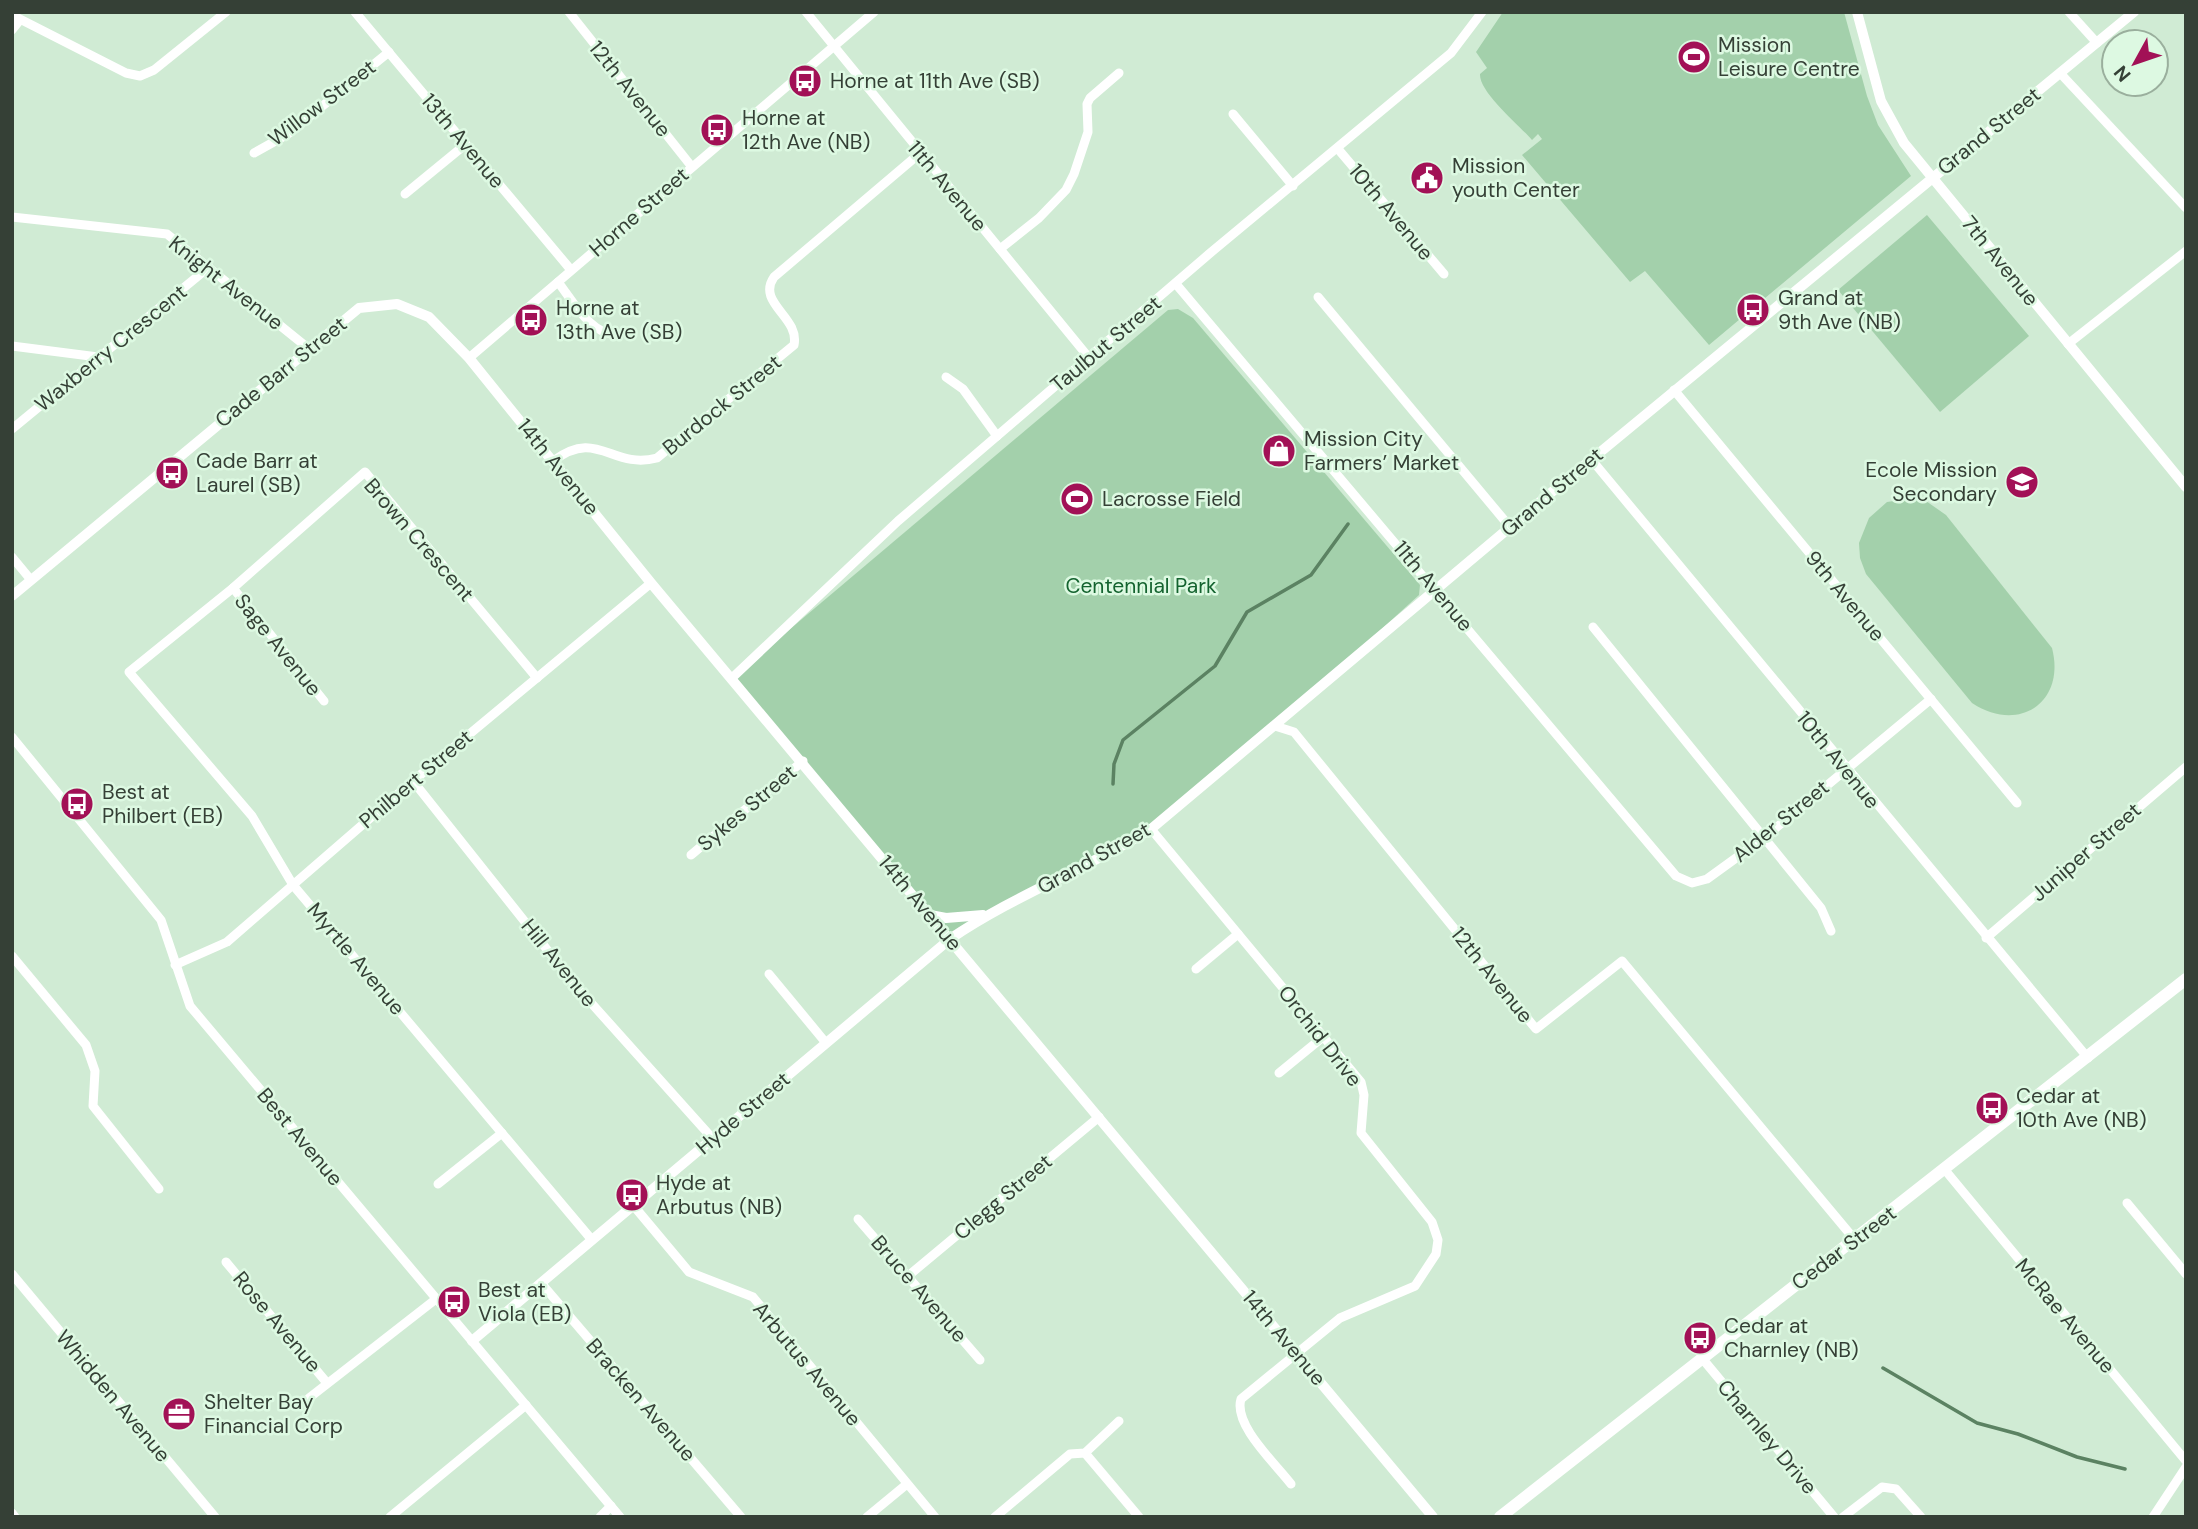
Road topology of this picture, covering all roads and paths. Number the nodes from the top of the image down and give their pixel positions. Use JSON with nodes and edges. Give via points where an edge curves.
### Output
{"nodes":[{"id":1,"x":226,"y":12,"type":"edge"},
{"id":2,"x":355,"y":12,"type":"edge"},
{"id":3,"x":569,"y":12,"type":"edge"},
{"id":4,"x":806,"y":12,"type":"edge"},
{"id":5,"x":874,"y":12,"type":"edge"},
{"id":6,"x":1482,"y":12,"type":"edge"},
{"id":7,"x":1857,"y":12,"type":"edge"},
{"id":8,"x":2069,"y":12,"type":"edge"},
{"id":9,"x":2134,"y":12,"type":"edge"},
{"id":10,"x":16,"y":17,"type":"edge"},
{"id":11,"x":12,"y":30,"type":"edge"},
{"id":12,"x":2096,"y":43,"type":"junction"},
{"id":13,"x":834,"y":46,"type":"junction"},
{"id":14,"x":390,"y":52,"type":"junction"},
{"id":15,"x":1119,"y":73,"type":"dead end"},
{"id":16,"x":2060,"y":73,"type":"junction"},
{"id":17,"x":1233,"y":114,"type":"dead end"},
{"id":18,"x":466,"y":144,"type":"junction"},
{"id":19,"x":1338,"y":149,"type":"junction"},
{"id":20,"x":254,"y":153,"type":"dead end"},
{"id":21,"x":919,"y":154,"type":"junction"},
{"id":22,"x":692,"y":167,"type":"junction"},
{"id":23,"x":1931,"y":178,"type":"junction"},
{"id":24,"x":1293,"y":186,"type":"junction"},
{"id":25,"x":405,"y":194,"type":"dead end"},
{"id":26,"x":2186,"y":208,"type":"edge"},
{"id":27,"x":12,"y":217,"type":"edge"},
{"id":28,"x":1000,"y":249,"type":"junction"},
{"id":29,"x":2186,"y":251,"type":"edge"},
{"id":30,"x":209,"y":267,"type":"junction"},
{"id":31,"x":571,"y":270,"type":"junction"},
{"id":32,"x":1444,"y":274,"type":"dead end"},
{"id":33,"x":558,"y":282,"type":"junction"},
{"id":34,"x":1176,"y":284,"type":"junction"},
{"id":35,"x":1318,"y":297,"type":"dead end"},
{"id":36,"x":397,"y":304,"type":"joint"},
{"id":37,"x":620,"y":334,"type":"dead end"},
{"id":38,"x":2068,"y":344,"type":"junction"},
{"id":39,"x":12,"y":346,"type":"edge"},
{"id":40,"x":308,"y":348,"type":"junction"},
{"id":41,"x":98,"y":357,"type":"junction"},
{"id":42,"x":469,"y":358,"type":"junction"},
{"id":43,"x":1090,"y":359,"type":"junction"},
{"id":44,"x":946,"y":377,"type":"dead end"},
{"id":45,"x":1674,"y":390,"type":"junction"},
{"id":46,"x":12,"y":429,"type":"edge"},
{"id":47,"x":997,"y":436,"type":"junction"},
{"id":48,"x":1591,"y":459,"type":"junction"},
{"id":49,"x":553,"y":461,"type":"junction"},
{"id":50,"x":2186,"y":487,"type":"edge"},
{"id":51,"x":1510,"y":527,"type":"junction"},
{"id":52,"x":12,"y":558,"type":"edge"},
{"id":53,"x":31,"y":580,"type":"junction"},
{"id":54,"x":651,"y":583,"type":"junction"},
{"id":55,"x":233,"y":589,"type":"junction"},
{"id":56,"x":1437,"y":590,"type":"junction"},
{"id":57,"x":12,"y":596,"type":"edge"},
{"id":58,"x":1593,"y":627,"type":"dead end"},
{"id":59,"x":129,"y":672,"type":"joint"},
{"id":60,"x":537,"y":678,"type":"junction"},
{"id":61,"x":732,"y":678,"type":"junction"},
{"id":62,"x":1931,"y":699,"type":"junction"},
{"id":63,"x":324,"y":701,"type":"dead end"},
{"id":64,"x":1275,"y":726,"type":"junction"},
{"id":65,"x":12,"y":737,"type":"edge"},
{"id":66,"x":803,"y":761,"type":"junction"},
{"id":67,"x":2186,"y":766,"type":"edge"},
{"id":68,"x":1845,"y":769,"type":"junction"},
{"id":69,"x":413,"y":781,"type":"junction"},
{"id":70,"x":2017,"y":803,"type":"dead end"},
{"id":71,"x":1151,"y":829,"type":"junction"},
{"id":72,"x":1765,"y":836,"type":"junction"},
{"id":73,"x":691,"y":855,"type":"dead end"},
{"id":74,"x":1692,"y":883,"type":"joint"},
{"id":75,"x":293,"y":885,"type":"junction"},
{"id":76,"x":987,"y":914,"type":"junction"},
{"id":77,"x":930,"y":915,"type":"junction"},
{"id":78,"x":1831,"y":931,"type":"dead end"},
{"id":79,"x":1238,"y":934,"type":"junction"},
{"id":80,"x":1986,"y":938,"type":"junction"},
{"id":81,"x":950,"y":939,"type":"junction"},
{"id":82,"x":12,"y":956,"type":"edge"},
{"id":83,"x":175,"y":965,"type":"junction"},
{"id":84,"x":1196,"y":969,"type":"dead end"},
{"id":85,"x":769,"y":974,"type":"dead end"},
{"id":86,"x":2186,"y":979,"type":"edge"},
{"id":87,"x":1323,"y":1037,"type":"junction"},
{"id":88,"x":826,"y":1044,"type":"junction"},
{"id":89,"x":2088,"y":1058,"type":"junction"},
{"id":90,"x":1279,"y":1073,"type":"dead end"},
{"id":91,"x":1099,"y":1117,"type":"junction"},
{"id":92,"x":502,"y":1133,"type":"junction"},
{"id":93,"x":713,"y":1139,"type":"junction"},
{"id":94,"x":1945,"y":1170,"type":"junction"},
{"id":95,"x":438,"y":1184,"type":"dead end"},
{"id":96,"x":159,"y":1189,"type":"dead end"},
{"id":97,"x":2127,"y":1203,"type":"dead end"},
{"id":98,"x":633,"y":1205,"type":"junction"},
{"id":99,"x":858,"y":1219,"type":"dead end"},
{"id":100,"x":592,"y":1240,"type":"junction"},
{"id":101,"x":1855,"y":1240,"type":"junction"},
{"id":102,"x":226,"y":1262,"type":"dead end"},
{"id":103,"x":2186,"y":1274,"type":"edge"},
{"id":104,"x":12,"y":1275,"type":"edge"},
{"id":105,"x":908,"y":1276,"type":"junction"},
{"id":106,"x":541,"y":1283,"type":"junction"},
{"id":107,"x":436,"y":1299,"type":"junction"},
{"id":108,"x":472,"y":1341,"type":"junction"},
{"id":109,"x":1297,"y":1353,"type":"junction"},
{"id":110,"x":1701,"y":1357,"type":"junction"},
{"id":111,"x":980,"y":1360,"type":"dead end"},
{"id":112,"x":327,"y":1383,"type":"junction"},
{"id":113,"x":309,"y":1398,"type":"dead end"},
{"id":114,"x":526,"y":1405,"type":"junction"},
{"id":115,"x":1119,"y":1421,"type":"dead end"},
{"id":116,"x":1085,"y":1453,"type":"junction"},
{"id":117,"x":2186,"y":1464,"type":"edge"},
{"id":118,"x":906,"y":1484,"type":"junction"},
{"id":119,"x":1292,"y":1484,"type":"dead end"},
{"id":120,"x":611,"y":1506,"type":"junction"},
{"id":121,"x":215,"y":1517,"type":"edge"},
{"id":122,"x":390,"y":1517,"type":"edge"},
{"id":123,"x":600,"y":1517,"type":"edge"},
{"id":124,"x":620,"y":1517,"type":"edge"},
{"id":125,"x":741,"y":1517,"type":"edge"},
{"id":126,"x":867,"y":1517,"type":"edge"},
{"id":127,"x":935,"y":1517,"type":"edge"},
{"id":128,"x":995,"y":1517,"type":"edge"},
{"id":129,"x":1139,"y":1517,"type":"edge"},
{"id":130,"x":1433,"y":1517,"type":"edge"},
{"id":131,"x":1500,"y":1517,"type":"edge"},
{"id":132,"x":1834,"y":1517,"type":"edge"},
{"id":133,"x":1843,"y":1517,"type":"edge"},
{"id":134,"x":1921,"y":1517,"type":"edge"},
{"id":135,"x":2153,"y":1517,"type":"edge"}],
"edges":[{"from":1,"to":10,"type":"street","via":[[154,70],[140,76],[125,73]]},
{"from":2,"to":14,"type":"street","name":"13th Avenue"},
{"from":3,"to":22,"type":"street","name":"12th Avenue"},
{"from":4,"to":13,"type":"street","name":"11th Avenue"},
{"from":5,"to":13,"type":"street","name":"Horne Street"},
{"from":6,"to":19,"type":"street","name":"Taulbut Street","via":[[1451,52]]},
{"from":7,"to":23,"type":"street","name":"7th Avenue","via":[[1881,102]]},
{"from":8,"to":12,"type":"street"},
{"from":9,"to":12,"type":"street","name":"Grand Street"},
{"from":10,"to":11,"type":"street"},
{"from":12,"to":16,"type":"street","name":"Grand Street"},
{"from":13,"to":21,"type":"street","name":"11th Avenue"},
{"from":13,"to":22,"type":"street","name":"Horne Street"},
{"from":14,"to":18,"type":"street","name":"13th Avenue"},
{"from":14,"to":20,"type":"street","name":"Willow Street","via":[[288,134]]},
{"from":15,"to":28,"type":"street","via":[[1087,104],[1088,132],[1066,190]]},
{"from":16,"to":23,"type":"street","name":"Grand Street"},
{"from":16,"to":26,"type":"street"},
{"from":17,"to":24,"type":"street"},
{"from":18,"to":25,"type":"street"},
{"from":18,"to":31,"type":"street","name":"13th Avenue"},
{"from":19,"to":24,"type":"street","name":"Taulbut Street"},
{"from":19,"to":32,"type":"street","name":"10th Avenue"},
{"from":21,"to":28,"type":"street","name":"11th Avenue"},
{"from":21,"to":49,"type":"street","name":"Burdock Street","via":[[768,285],[768,294],[796,336],[794,345],[657,458],[641,462],[594,446],[580,446]]},
{"from":22,"to":31,"type":"street","name":"Horne Street"},
{"from":23,"to":38,"type":"street","name":"7th Avenue"},
{"from":23,"to":45,"type":"street","name":"Grand Street"},
{"from":24,"to":34,"type":"street","name":"Taulbut Street"},
{"from":27,"to":30,"type":"street","name":"Knight Avenue","via":[[167,234]]},
{"from":28,"to":43,"type":"street","name":"11th Avenue"},
{"from":29,"to":38,"type":"street"},
{"from":30,"to":40,"type":"street","name":"Knight Avenue"},
{"from":30,"to":41,"type":"street","name":"Waxberry Crescent"},
{"from":31,"to":33,"type":"street","name":"Horne Street"},
{"from":33,"to":37,"type":"street","via":[[601,331]]},
{"from":33,"to":42,"type":"street","name":"Horne Street"},
{"from":34,"to":43,"type":"street","name":"Taulbut Street"},
{"from":34,"to":56,"type":"street","name":"11th Avenue"},
{"from":35,"to":51,"type":"street"},
{"from":36,"to":40,"type":"street","name":"Cade Barr Street","via":[[359,308]]},
{"from":36,"to":42,"type":"street","name":"14th Avenue","via":[[429,317]]},
{"from":38,"to":50,"type":"street","name":"7th Avenue"},
{"from":39,"to":41,"type":"street"},
{"from":40,"to":53,"type":"street","name":"Cade Barr Street"},
{"from":41,"to":46,"type":"street","name":"Waxberry Crescent"},
{"from":42,"to":49,"type":"street","name":"14th Avenue"},
{"from":43,"to":47,"type":"street","name":"Taulbut Street"},
{"from":44,"to":47,"type":"street","via":[[963,389]]},
{"from":45,"to":48,"type":"street","name":"Grand Street"},
{"from":45,"to":62,"type":"street","name":"9th Avenue"},
{"from":47,"to":61,"type":"street","name":"Taulbut Street","via":[[898,521]]},
{"from":48,"to":51,"type":"street","name":"Grand Street"},
{"from":48,"to":68,"type":"street","name":"10th Avenue"},
{"from":49,"to":54,"type":"street","name":"14th Avenue"},
{"from":51,"to":56,"type":"street","name":"Grand Street"},
{"from":52,"to":53,"type":"street"},
{"from":53,"to":57,"type":"street","name":"Cade Barr Street"},
{"from":54,"to":60,"type":"street","name":"Philbert Street"},
{"from":54,"to":61,"type":"street","name":"14th Avenue"},
{"from":55,"to":59,"type":"street","name":"Brown Crescent"},
{"from":55,"to":60,"type":"street","name":"Brown Crescent","via":[[365,472]]},
{"from":55,"to":63,"type":"street","name":"Sage Avenue"},
{"from":56,"to":64,"type":"street","name":"Grand Street"},
{"from":56,"to":74,"type":"street","name":"11th Avenue","via":[[1676,876]]},
{"from":58,"to":72,"type":"street"},
{"from":59,"to":75,"type":"street","name":"Myrtle Avenue","via":[[253,817]]},
{"from":60,"to":69,"type":"street","name":"Philbert Street"},
{"from":61,"to":66,"type":"street","name":"14th Avenue"},
{"from":62,"to":68,"type":"street","name":"Alder Street"},
{"from":62,"to":70,"type":"street","name":"9th Avenue"},
{"from":64,"to":71,"type":"street","name":"Grand Street"},
{"from":64,"to":101,"type":"street","name":"12th Avenue","via":[[1294,732],[1536,1029],[1622,961]]},
{"from":65,"to":83,"type":"street","name":"Best Avenue","via":[[161,920]]},
{"from":66,"to":73,"type":"street","name":"Sykes Street"},
{"from":66,"to":77,"type":"street","name":"14th Avenue"},
{"from":67,"to":80,"type":"street","name":"Juniper Street"},
{"from":68,"to":72,"type":"street","name":"Alder Street"},
{"from":68,"to":80,"type":"street","name":"10th Avenue"},
{"from":69,"to":75,"type":"street","name":"Philbert Street"},
{"from":69,"to":93,"type":"street","name":"Hill Avenue","via":[[576,986]]},
{"from":71,"to":76,"type":"street","name":"Grand Street"},
{"from":71,"to":79,"type":"street","name":"Orchid Drive"},
{"from":72,"to":74,"type":"street","name":"Alder Street","via":[[1707,879]]},
{"from":72,"to":78,"type":"street","via":[[1821,908]]},
{"from":75,"to":83,"type":"street","name":"Philbert Street","via":[[227,942]]},
{"from":75,"to":92,"type":"street","name":"Myrtle Avenue"},
{"from":76,"to":77,"type":"street"},
{"from":76,"to":81,"type":"street","name":"Grand Street"},
{"from":77,"to":81,"type":"street","name":"14th Avenue"},
{"from":79,"to":84,"type":"street"},
{"from":79,"to":87,"type":"street","name":"Orchid Drive"},
{"from":80,"to":89,"type":"street","name":"10th Avenue"},
{"from":81,"to":88,"type":"street","name":"Hyde Street"},
{"from":81,"to":91,"type":"street","name":"14th Avenue"},
{"from":82,"to":96,"type":"street","via":[[86,1045],[95,1071],[93,1106]]},
{"from":83,"to":107,"type":"street","name":"Best Avenue","via":[[190,1006]]},
{"from":85,"to":88,"type":"street"},
{"from":86,"to":89,"type":"main road","name":"Cedar Street"},
{"from":87,"to":90,"type":"street"},
{"from":87,"to":109,"type":"street","name":"Orchid Drive","via":[[1363,1088],[1364,1138],[1432,1222],[1437,1247],[1415,1286],[1347,1313]]},
{"from":88,"to":93,"type":"street","name":"Hyde Street"},
{"from":89,"to":94,"type":"main road","name":"Cedar Street"},
{"from":91,"to":105,"type":"street","name":"Clegg Street"},
{"from":91,"to":109,"type":"street","name":"14th Avenue"},
{"from":92,"to":95,"type":"street"},
{"from":92,"to":100,"type":"street","name":"Myrtle Avenue"},
{"from":93,"to":98,"type":"street","name":"Hyde Street"},
{"from":94,"to":101,"type":"main road","name":"Cedar Street"},
{"from":94,"to":117,"type":"street","name":"McRae Avenue"},
{"from":97,"to":103,"type":"street"},
{"from":98,"to":100,"type":"street","name":"Hyde Street"},
{"from":98,"to":118,"type":"street","name":"Arbutus Avenue","via":[[689,1272],[753,1297]]},
{"from":99,"to":105,"type":"street","name":"Bruce Avenue"},
{"from":100,"to":106,"type":"street","name":"Hyde Street"},
{"from":101,"to":110,"type":"main road","name":"Cedar Street"},
{"from":102,"to":112,"type":"street","name":"Rose Avenue"},
{"from":104,"to":121,"type":"street","name":"Whidden Avenue"},
{"from":105,"to":111,"type":"street","name":"Bruce Avenue"},
{"from":106,"to":108,"type":"street","name":"Hyde Street"},
{"from":106,"to":125,"type":"street","name":"Bracken Avenue"},
{"from":107,"to":108,"type":"street","name":"Best Avenue"},
{"from":107,"to":112,"type":"street"},
{"from":108,"to":114,"type":"street","name":"Best Avenue"},
{"from":109,"to":119,"type":"street","name":"Orchid Drive","via":[[1241,1399],[1239,1406],[1244,1425]]},
{"from":109,"to":130,"type":"street","name":"14th Avenue"},
{"from":110,"to":131,"type":"main road","name":"Cedar Street"},
{"from":110,"to":132,"type":"street","name":"Charnley Drive"},
{"from":112,"to":113,"type":"street"},
{"from":114,"to":120,"type":"street","name":"Best Avenue"},
{"from":114,"to":122,"type":"street"},
{"from":115,"to":116,"type":"street"},
{"from":116,"to":128,"type":"street","via":[[1070,1454]]},
{"from":116,"to":129,"type":"street"},
{"from":117,"to":135,"type":"street"},
{"from":118,"to":126,"type":"street"},
{"from":118,"to":127,"type":"street","name":"Arbutus Avenue"},
{"from":120,"to":123,"type":"street"},
{"from":120,"to":124,"type":"street","name":"Best Avenue"},
{"from":133,"to":134,"type":"street","via":[[1882,1487],[1896,1489]]}]}
